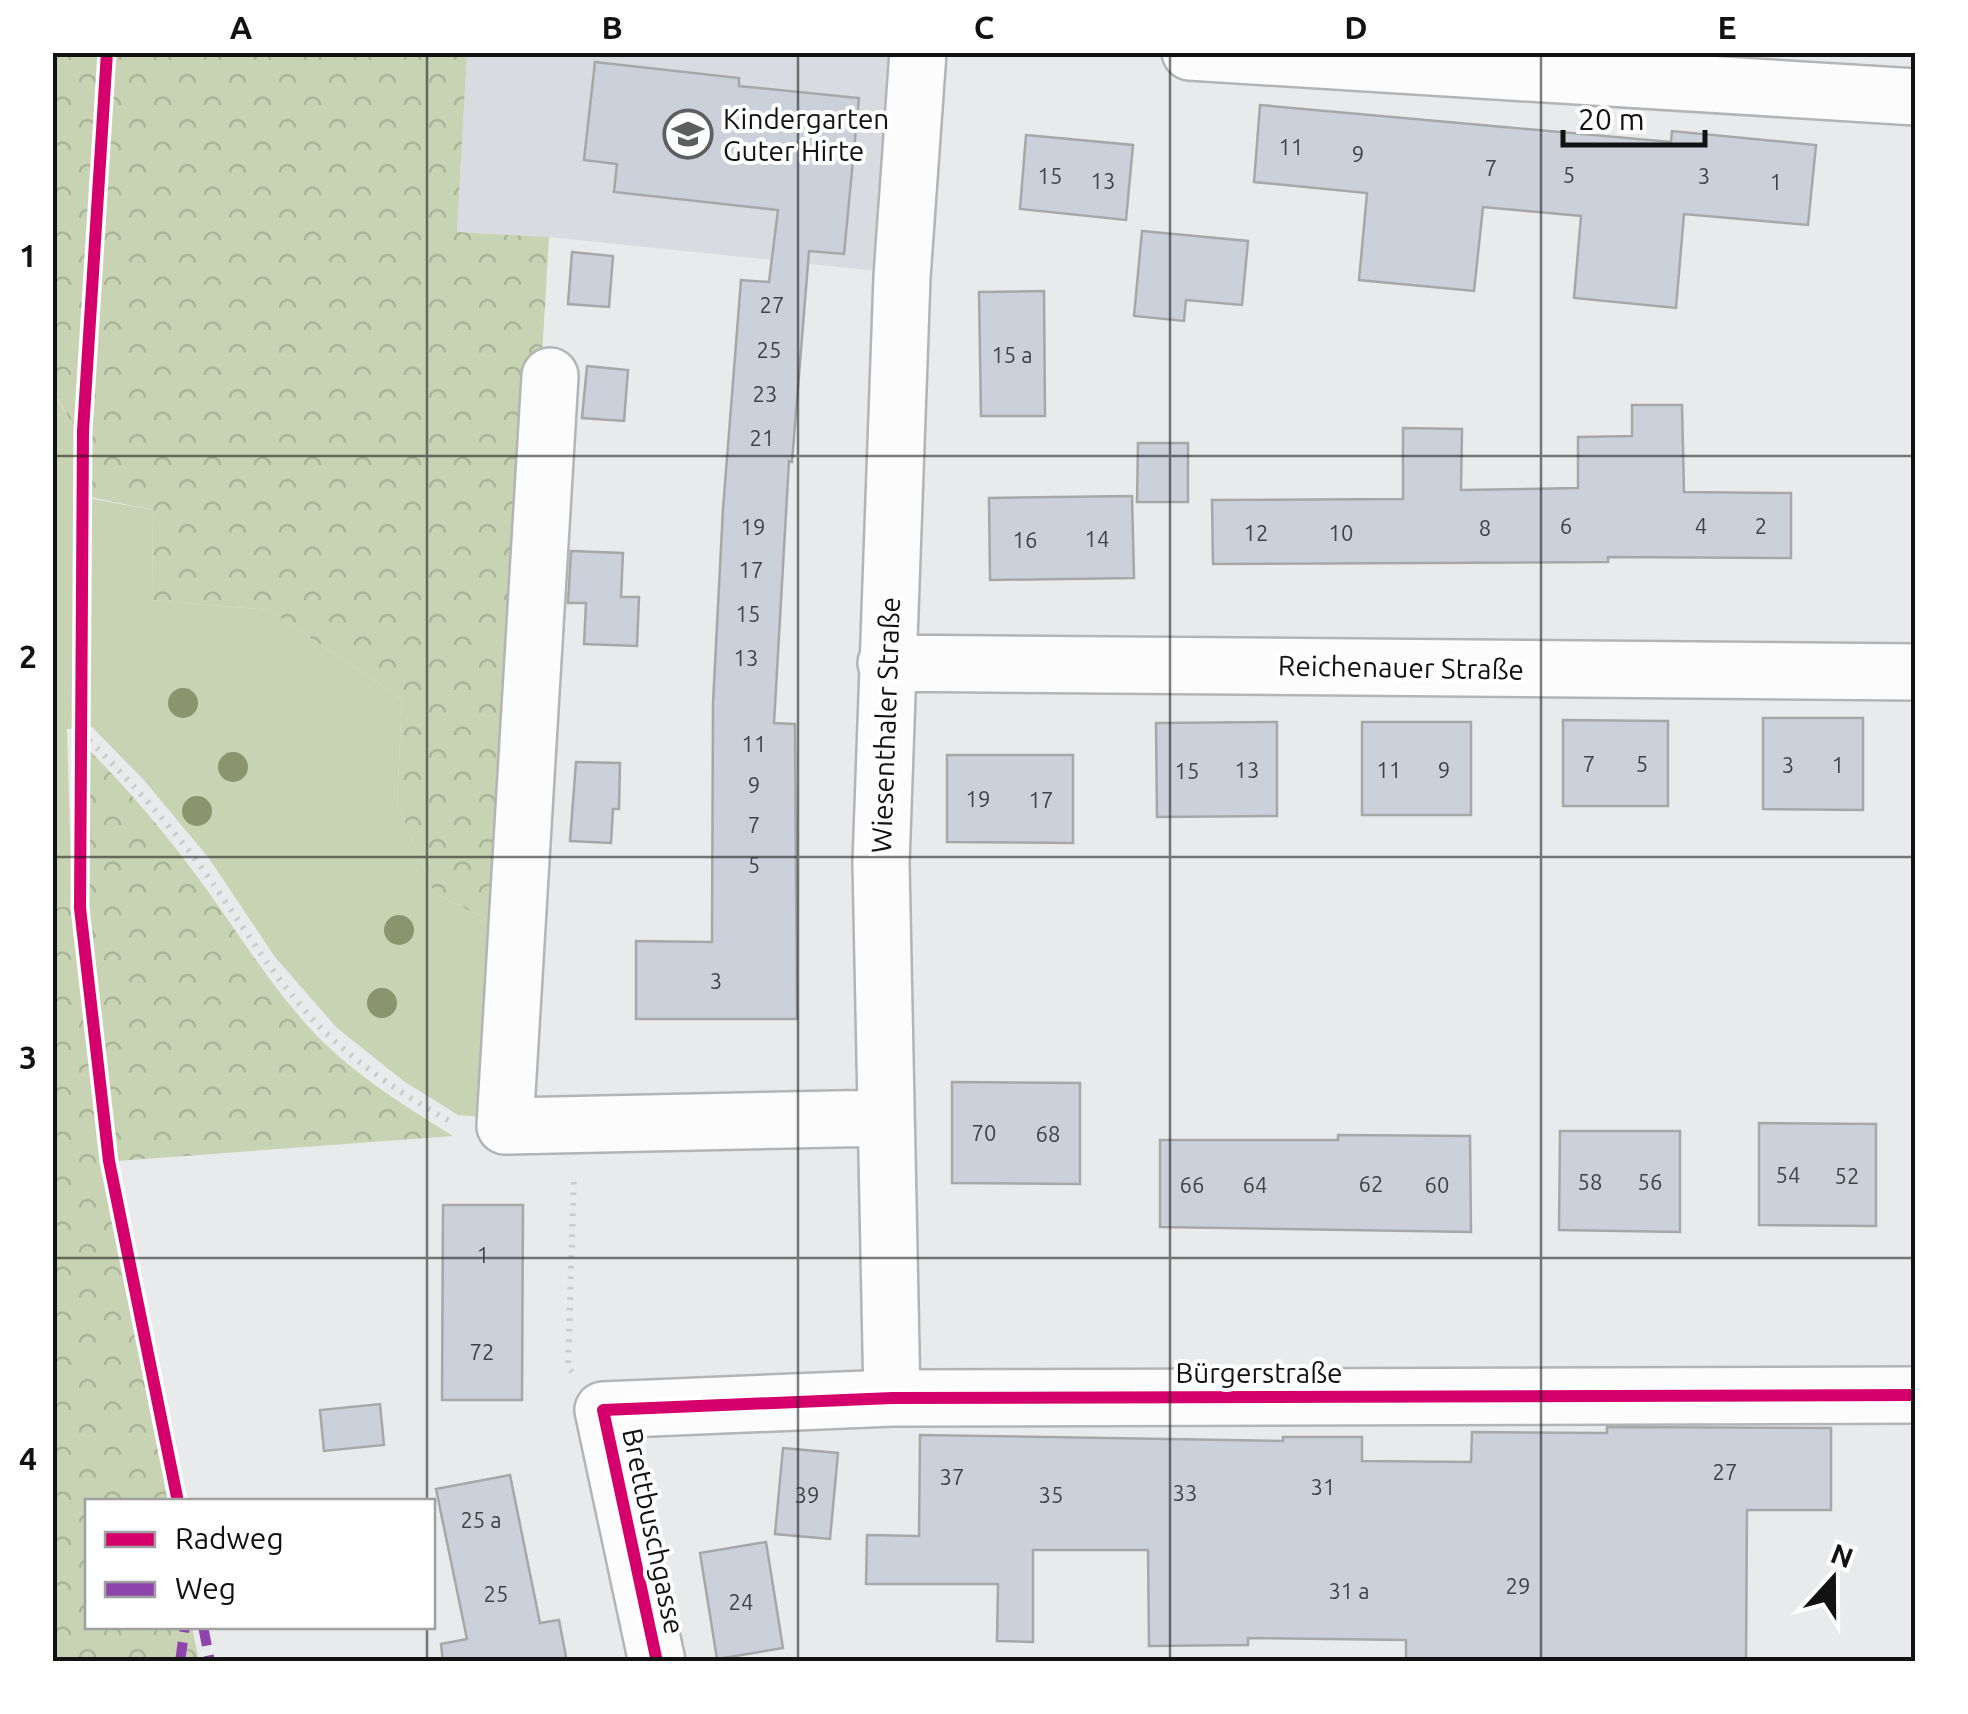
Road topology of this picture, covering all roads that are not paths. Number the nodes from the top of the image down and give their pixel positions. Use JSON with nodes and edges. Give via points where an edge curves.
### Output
{"nodes":[{"id":1,"x":918,"y":52,"type":"edge"},
{"id":2,"x":1190,"y":52,"type":"edge"},
{"id":3,"x":1916,"y":97,"type":"edge"},
{"id":4,"x":550,"y":376,"type":"dead end"},
{"id":5,"x":886,"y":663,"type":"junction"},
{"id":6,"x":1916,"y":672,"type":"edge"},
{"id":7,"x":884,"y":1118,"type":"junction"},
{"id":8,"x":1916,"y":1395,"type":"edge"},
{"id":9,"x":892,"y":1398,"type":"junction"},
{"id":10,"x":603,"y":1410,"type":"joint"},
{"id":11,"x":657,"y":1662,"type":"edge"}],
"edges":[{"from":1,"to":5,"type":"street","name":"Wiesenthaler Straße"},
{"from":2,"to":3,"type":"street"},
{"from":4,"to":7,"type":"street","via":[[505,1126]]},
{"from":5,"to":6,"type":"street","name":"Reichenauer Straße"},
{"from":5,"to":7,"type":"street","name":"Wiesenthaler Straße"},
{"from":7,"to":9,"type":"street","name":"Wiesenthaler Straße"},
{"from":8,"to":9,"type":"street","name":"Bürgerstraße"},
{"from":9,"to":10,"type":"street","name":"Bürgerstraße"},
{"from":10,"to":11,"type":"street","name":"Brettbuschgasse"}]}
